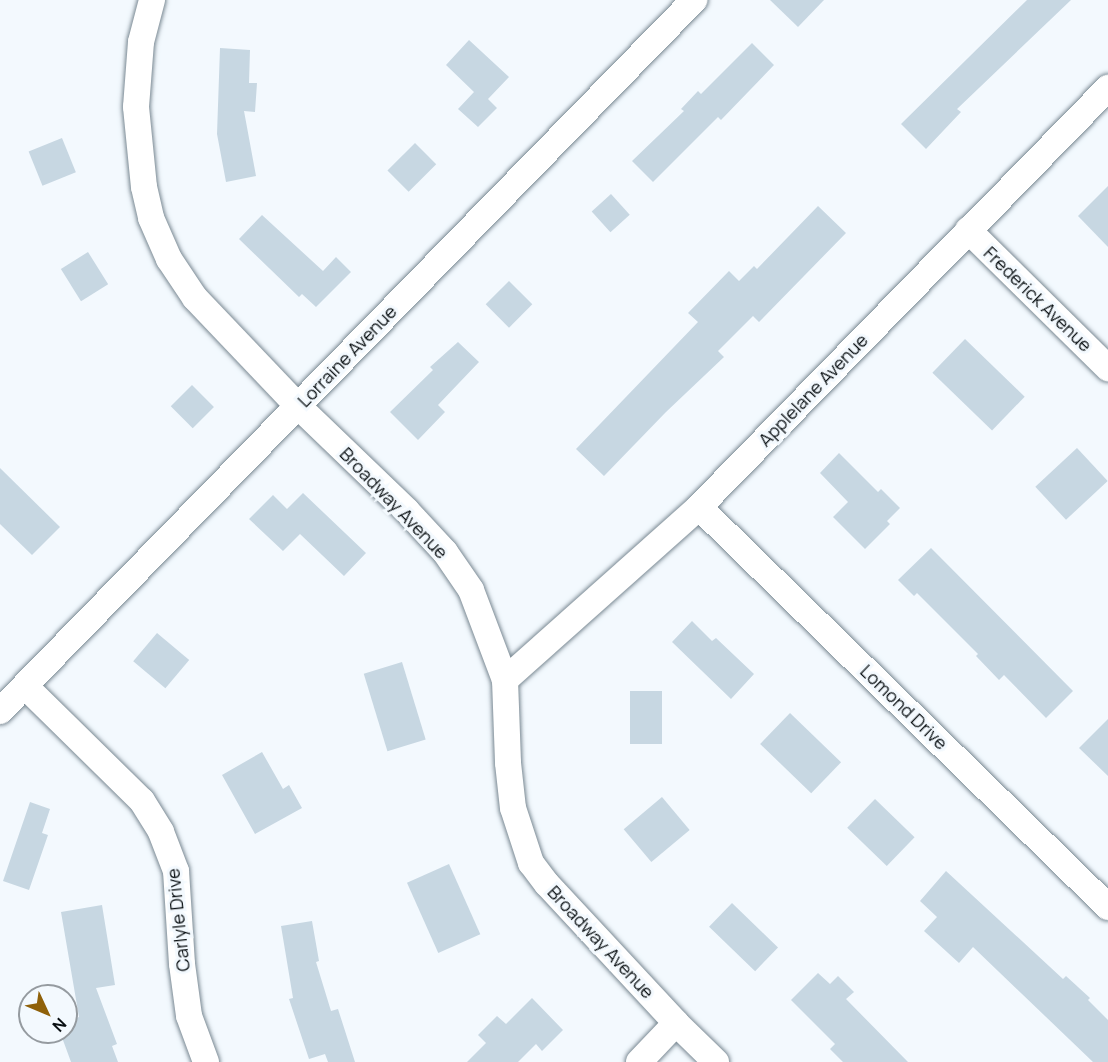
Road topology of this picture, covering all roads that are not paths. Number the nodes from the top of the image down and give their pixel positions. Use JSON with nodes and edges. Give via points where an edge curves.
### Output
{"nodes":[{"id":1,"x":152,"y":0,"type":"edge"},
{"id":2,"x":694,"y":0,"type":"edge"},
{"id":3,"x":1108,"y":88,"type":"edge"},
{"id":4,"x":968,"y":230,"type":"junction"},
{"id":5,"x":1108,"y":368,"type":"edge"},
{"id":6,"x":298,"y":406,"type":"junction"},
{"id":7,"x":699,"y":507,"type":"junction"},
{"id":8,"x":505,"y":680,"type":"junction"},
{"id":9,"x":25,"y":686,"type":"junction"},
{"id":10,"x":0,"y":711,"type":"edge"},
{"id":11,"x":1108,"y":908,"type":"edge"},
{"id":12,"x":676,"y":1023,"type":"junction"},
{"id":13,"x":206,"y":1062,"type":"edge"},
{"id":14,"x":639,"y":1062,"type":"edge"},
{"id":15,"x":716,"y":1062,"type":"edge"}],
"edges":[{"from":1,"to":6,"type":"street","name":"Broadway Avenue","via":[[141,42],[136,107],[144,187],[158,240],[195,298]]},
{"from":2,"to":6,"type":"street","name":"Lorraine Avenue"},
{"from":3,"to":4,"type":"street","name":"Applelane Avenue"},
{"from":4,"to":5,"type":"street","name":"Frederick Avenue"},
{"from":4,"to":7,"type":"street","name":"Applelane Avenue"},
{"from":6,"to":8,"type":"street","name":"Broadway Avenue","via":[[445,552],[471,591]]},
{"from":6,"to":9,"type":"street","name":"Lorraine Avenue"},
{"from":7,"to":8,"type":"street","name":"Applelane Avenue"},
{"from":7,"to":11,"type":"street","name":"Lomond Drive"},
{"from":8,"to":12,"type":"street","name":"Broadway Avenue","via":[[513,808],[531,862]]},
{"from":9,"to":10,"type":"street","name":"Lorraine Avenue"},
{"from":9,"to":13,"type":"street","name":"Carlyle Drive","via":[[141,801],[161,832],[176,871],[189,1017]]},
{"from":12,"to":14,"type":"street"},
{"from":12,"to":15,"type":"street","name":"Broadway Avenue"}]}
